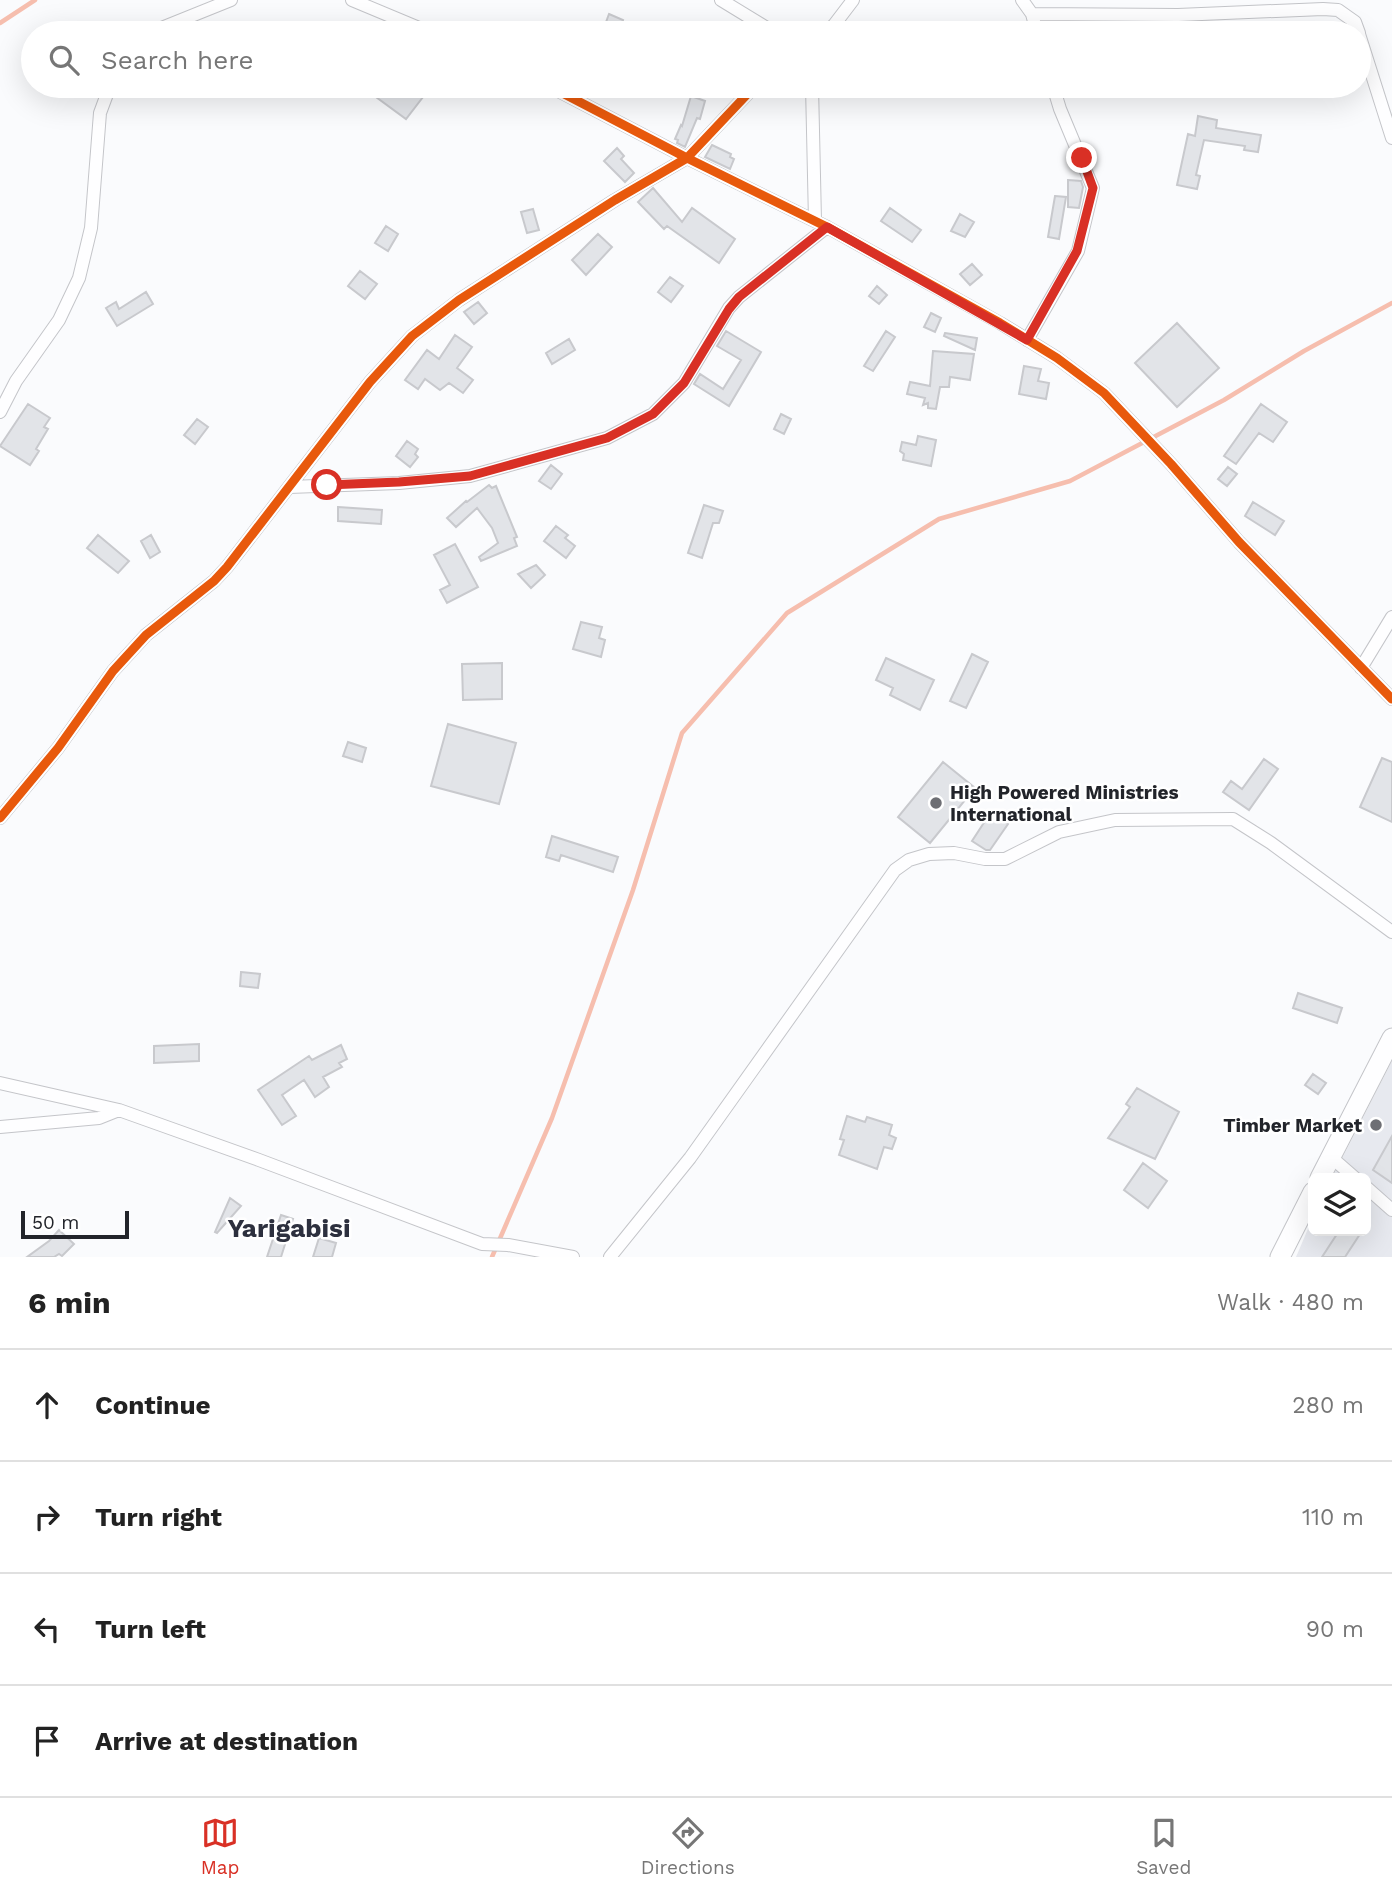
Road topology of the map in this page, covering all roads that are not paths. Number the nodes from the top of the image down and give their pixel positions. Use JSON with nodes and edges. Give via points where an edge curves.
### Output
{"nodes":[{"id":1,"x":231,"y":0,"type":"edge"},
{"id":2,"x":352,"y":0,"type":"edge"},
{"id":3,"x":721,"y":0,"type":"edge"},
{"id":4,"x":853,"y":0,"type":"edge"},
{"id":5,"x":1022,"y":0,"type":"edge"},
{"id":6,"x":380,"y":5,"type":"edge"},
{"id":7,"x":1032,"y":14,"type":"junction"},
{"id":8,"x":179,"y":21,"type":"edge"},
{"id":9,"x":409,"y":21,"type":"edge"},
{"id":10,"x":755,"y":21,"type":"edge"},
{"id":11,"x":835,"y":21,"type":"edge"},
{"id":12,"x":1034,"y":21,"type":"edge"},
{"id":13,"x":1354,"y":21,"type":"edge"},
{"id":14,"x":1371,"y":71,"type":"edge"},
{"id":15,"x":106,"y":98,"type":"edge"},
{"id":16,"x":572,"y":98,"type":"edge"},
{"id":17,"x":744,"y":98,"type":"edge"},
{"id":18,"x":813,"y":98,"type":"edge"},
{"id":19,"x":1057,"y":98,"type":"edge"},
{"id":20,"x":1392,"y":138,"type":"edge"},
{"id":21,"x":687,"y":158,"type":"junction"},
{"id":22,"x":821,"y":224,"type":"junction"},
{"id":23,"x":1027,"y":340,"type":"junction"},
{"id":24,"x":0,"y":412,"type":"edge"},
{"id":25,"x":289,"y":487,"type":"junction"},
{"id":26,"x":1392,"y":617,"type":"edge"},
{"id":27,"x":1361,"y":668,"type":"junction"},
{"id":28,"x":1392,"y":699,"type":"edge"},
{"id":29,"x":0,"y":818,"type":"edge"},
{"id":30,"x":1392,"y":932,"type":"edge"},
{"id":31,"x":1392,"y":1038,"type":"edge"},
{"id":32,"x":0,"y":1083,"type":"edge"},
{"id":33,"x":119,"y":1110,"type":"junction"},
{"id":34,"x":0,"y":1127,"type":"edge"},
{"id":35,"x":1331,"y":1157,"type":"junction"},
{"id":36,"x":1323,"y":1173,"type":"edge"},
{"id":37,"x":1349,"y":1173,"type":"edge"},
{"id":38,"x":1371,"y":1191,"type":"edge"},
{"id":39,"x":1308,"y":1202,"type":"edge"},
{"id":40,"x":1391,"y":1207,"type":"edge"},
{"id":41,"x":573,"y":1257,"type":"edge"},
{"id":42,"x":610,"y":1257,"type":"edge"},
{"id":43,"x":1280,"y":1257,"type":"edge"}],
"edges":[{"from":1,"to":8,"type":"street"},
{"from":2,"to":6,"type":"street"},
{"from":3,"to":10,"type":"street"},
{"from":4,"to":11,"type":"street"},
{"from":5,"to":7,"type":"street"},
{"from":6,"to":9,"type":"street"},
{"from":7,"to":12,"type":"street"},
{"from":7,"to":13,"type":"street","via":[[1178,15],[1323,9],[1338,10]]},
{"from":14,"to":20,"type":"street"},
{"from":15,"to":24,"type":"street","via":[[100,113],[91,228],[79,278],[59,320]]},
{"from":16,"to":21,"type":"street"},
{"from":17,"to":21,"type":"street"},
{"from":18,"to":22,"type":"street"},
{"from":19,"to":23,"type":"street","via":[[1093,188],[1077,251]]},
{"from":21,"to":22,"type":"street"},
{"from":21,"to":25,"type":"street","via":[[459,300],[412,337],[370,382]]},
{"from":22,"to":23,"type":"street"},
{"from":22,"to":25,"type":"street","via":[[739,297],[684,383],[653,414],[607,438],[470,476]]},
{"from":23,"to":27,"type":"street","via":[[1104,393]]},
{"from":25,"to":29,"type":"street","via":[[214,581],[146,635],[113,671]]},
{"from":26,"to":27,"type":"street"},
{"from":27,"to":28,"type":"street"},
{"from":30,"to":42,"type":"street","via":[[1233,819],[1115,820],[1059,832],[1005,859],[954,853],[909,860],[895,870],[690,1158]]},
{"from":31,"to":35,"type":"highway"},
{"from":32,"to":33,"type":"street"},
{"from":33,"to":34,"type":"street","via":[[99,1118]]},
{"from":33,"to":41,"type":"street","via":[[482,1244]]},
{"from":35,"to":36,"type":"highway"},
{"from":35,"to":37,"type":"street"},
{"from":38,"to":40,"type":"street"},
{"from":39,"to":43,"type":"highway"}]}
